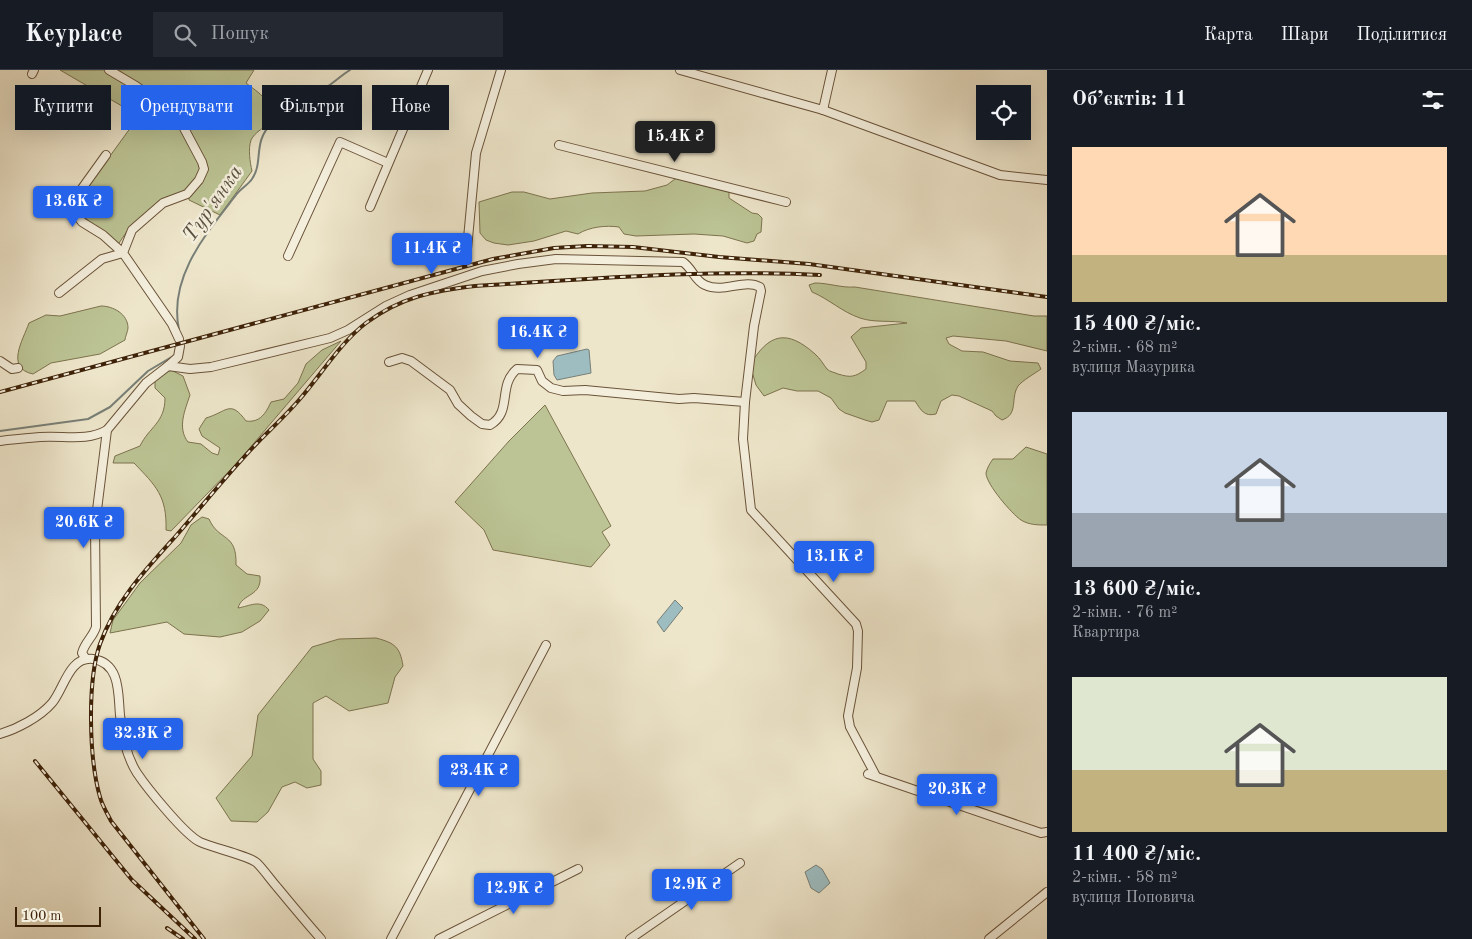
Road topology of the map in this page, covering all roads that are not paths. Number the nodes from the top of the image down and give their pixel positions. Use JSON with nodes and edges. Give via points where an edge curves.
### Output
{"nodes":[{"id":1,"x":109,"y":70,"type":"edge"},
{"id":2,"x":428,"y":70,"type":"edge"},
{"id":3,"x":501,"y":70,"type":"edge"},
{"id":4,"x":680,"y":70,"type":"edge"},
{"id":5,"x":832,"y":70,"type":"edge"},
{"id":6,"x":823,"y":110,"type":"junction"},
{"id":7,"x":559,"y":145,"type":"dead end"},
{"id":8,"x":106,"y":155,"type":"dead end"},
{"id":9,"x":388,"y":163,"type":"junction"},
{"id":10,"x":1047,"y":180,"type":"edge"},
{"id":11,"x":786,"y":202,"type":"dead end"},
{"id":12,"x":370,"y":207,"type":"dead end"},
{"id":13,"x":466,"y":249,"type":"dead end"},
{"id":14,"x":123,"y":253,"type":"junction"},
{"id":15,"x":288,"y":256,"type":"dead end"},
{"id":16,"x":59,"y":293,"type":"dead end"},
{"id":17,"x":0,"y":361,"type":"edge"},
{"id":18,"x":390,"y":362,"type":"dead end"},
{"id":19,"x":168,"y":366,"type":"junction"},
{"id":20,"x":18,"y":368,"type":"dead end"},
{"id":21,"x":745,"y":402,"type":"junction"},
{"id":22,"x":107,"y":430,"type":"junction"},
{"id":23,"x":0,"y":441,"type":"edge"},
{"id":24,"x":546,"y":645,"type":"dead end"},
{"id":25,"x":86,"y":659,"type":"junction"},
{"id":26,"x":0,"y":734,"type":"edge"},
{"id":27,"x":1047,"y":832,"type":"edge"},
{"id":28,"x":740,"y":863,"type":"dead end"},
{"id":29,"x":578,"y":870,"type":"dead end"},
{"id":30,"x":1047,"y":892,"type":"edge"},
{"id":31,"x":321,"y":939,"type":"edge"},
{"id":32,"x":392,"y":939,"type":"edge"},
{"id":33,"x":439,"y":939,"type":"edge"},
{"id":34,"x":630,"y":939,"type":"edge"},
{"id":35,"x":988,"y":939,"type":"edge"}],
"edges":[{"from":1,"to":14,"type":"street","via":[[177,115],[204,169],[187,194],[163,203],[132,230]]},
{"from":2,"to":9,"type":"street"},
{"from":3,"to":13,"type":"street","via":[[476,153]]},
{"from":4,"to":6,"type":"street"},
{"from":5,"to":6,"type":"street"},
{"from":6,"to":10,"type":"street","via":[[1000,175]]},
{"from":7,"to":11,"type":"street"},
{"from":8,"to":14,"type":"street","via":[[78,194],[72,209],[82,222]]},
{"from":9,"to":12,"type":"street"},
{"from":9,"to":15,"type":"street","via":[[340,142]]},
{"from":14,"to":16,"type":"street","via":[[102,259]]},
{"from":14,"to":19,"type":"street","via":[[172,324],[179,342],[178,357]]},
{"from":17,"to":20,"type":"street"},
{"from":18,"to":21,"type":"street","via":[[402,358],[410,361],[450,390],[458,404],[471,416],[482,424],[490,425],[499,420],[503,412],[509,376],[516,369],[537,370],[542,381],[551,388],[563,390]]},
{"from":19,"to":21,"type":"street","via":[[211,367],[330,338],[410,295],[509,266],[556,259],[683,262],[704,285],[726,289],[754,284],[760,287]]},
{"from":19,"to":22,"type":"street","via":[[146,383]]},
{"from":21,"to":27,"type":"street","via":[[742,439],[751,510],[856,624],[857,668],[848,716],[872,775],[1041,834]]},
{"from":22,"to":23,"type":"street","via":[[77,438]]},
{"from":22,"to":25,"type":"street","via":[[95,526],[96,627],[83,649]]},
{"from":24,"to":32,"type":"street"},
{"from":25,"to":26,"type":"street","via":[[74,667],[45,710]]},
{"from":25,"to":31,"type":"street","via":[[106,664],[112,671],[119,690],[120,715],[131,762],[186,833],[198,842],[256,862]]},
{"from":28,"to":34,"type":"street"},
{"from":29,"to":33,"type":"street"},
{"from":30,"to":35,"type":"street"}]}
